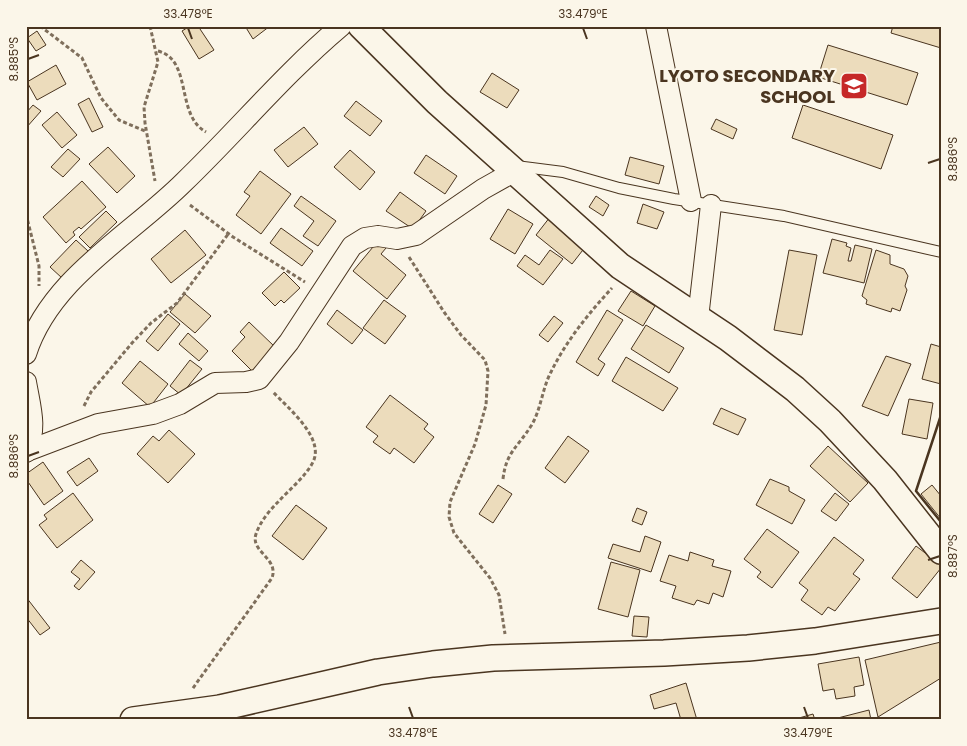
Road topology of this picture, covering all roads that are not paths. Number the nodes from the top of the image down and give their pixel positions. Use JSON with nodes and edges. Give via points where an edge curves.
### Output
{"nodes":[{"id":1,"x":340,"y":26,"type":"edge"},
{"id":2,"x":361,"y":26,"type":"edge"},
{"id":3,"x":656,"y":26,"type":"edge"},
{"id":4,"x":511,"y":168,"type":"junction"},
{"id":5,"x":691,"y":201,"type":"junction"},
{"id":6,"x":710,"y":205,"type":"junction"},
{"id":7,"x":941,"y":252,"type":"edge"},
{"id":8,"x":698,"y":318,"type":"junction"},
{"id":9,"x":26,"y":354,"type":"edge"},
{"id":10,"x":26,"y":382,"type":"edge"},
{"id":11,"x":27,"y":452,"type":"edge"},
{"id":12,"x":941,"y":551,"type":"edge"},
{"id":13,"x":941,"y":621,"type":"edge"},
{"id":14,"x":133,"y":720,"type":"edge"}],
"edges":[{"from":1,"to":9,"type":"street","via":[[176,190],[75,279],[34,333]]},
{"from":2,"to":4,"type":"street","via":[[437,102]]},
{"from":3,"to":5,"type":"street"},
{"from":4,"to":5,"type":"lane","via":[[563,172],[619,188]]},
{"from":4,"to":8,"type":"street","via":[[627,271]]},
{"from":4,"to":11,"type":"street","via":[[416,234],[397,239],[365,238],[352,246],[289,342],[259,379],[215,383],[162,411],[98,424]]},
{"from":5,"to":6,"type":"lane"},
{"from":6,"to":7,"type":"lane","via":[[784,216]]},
{"from":6,"to":8,"type":"street"},
{"from":8,"to":12,"type":"street","via":[[761,362],[830,421],[885,480]]},
{"from":10,"to":11,"type":"street","via":[[33,420]]},
{"from":13,"to":14,"type":"street","via":[[748,648],[508,657],[378,672],[220,708]]}]}
